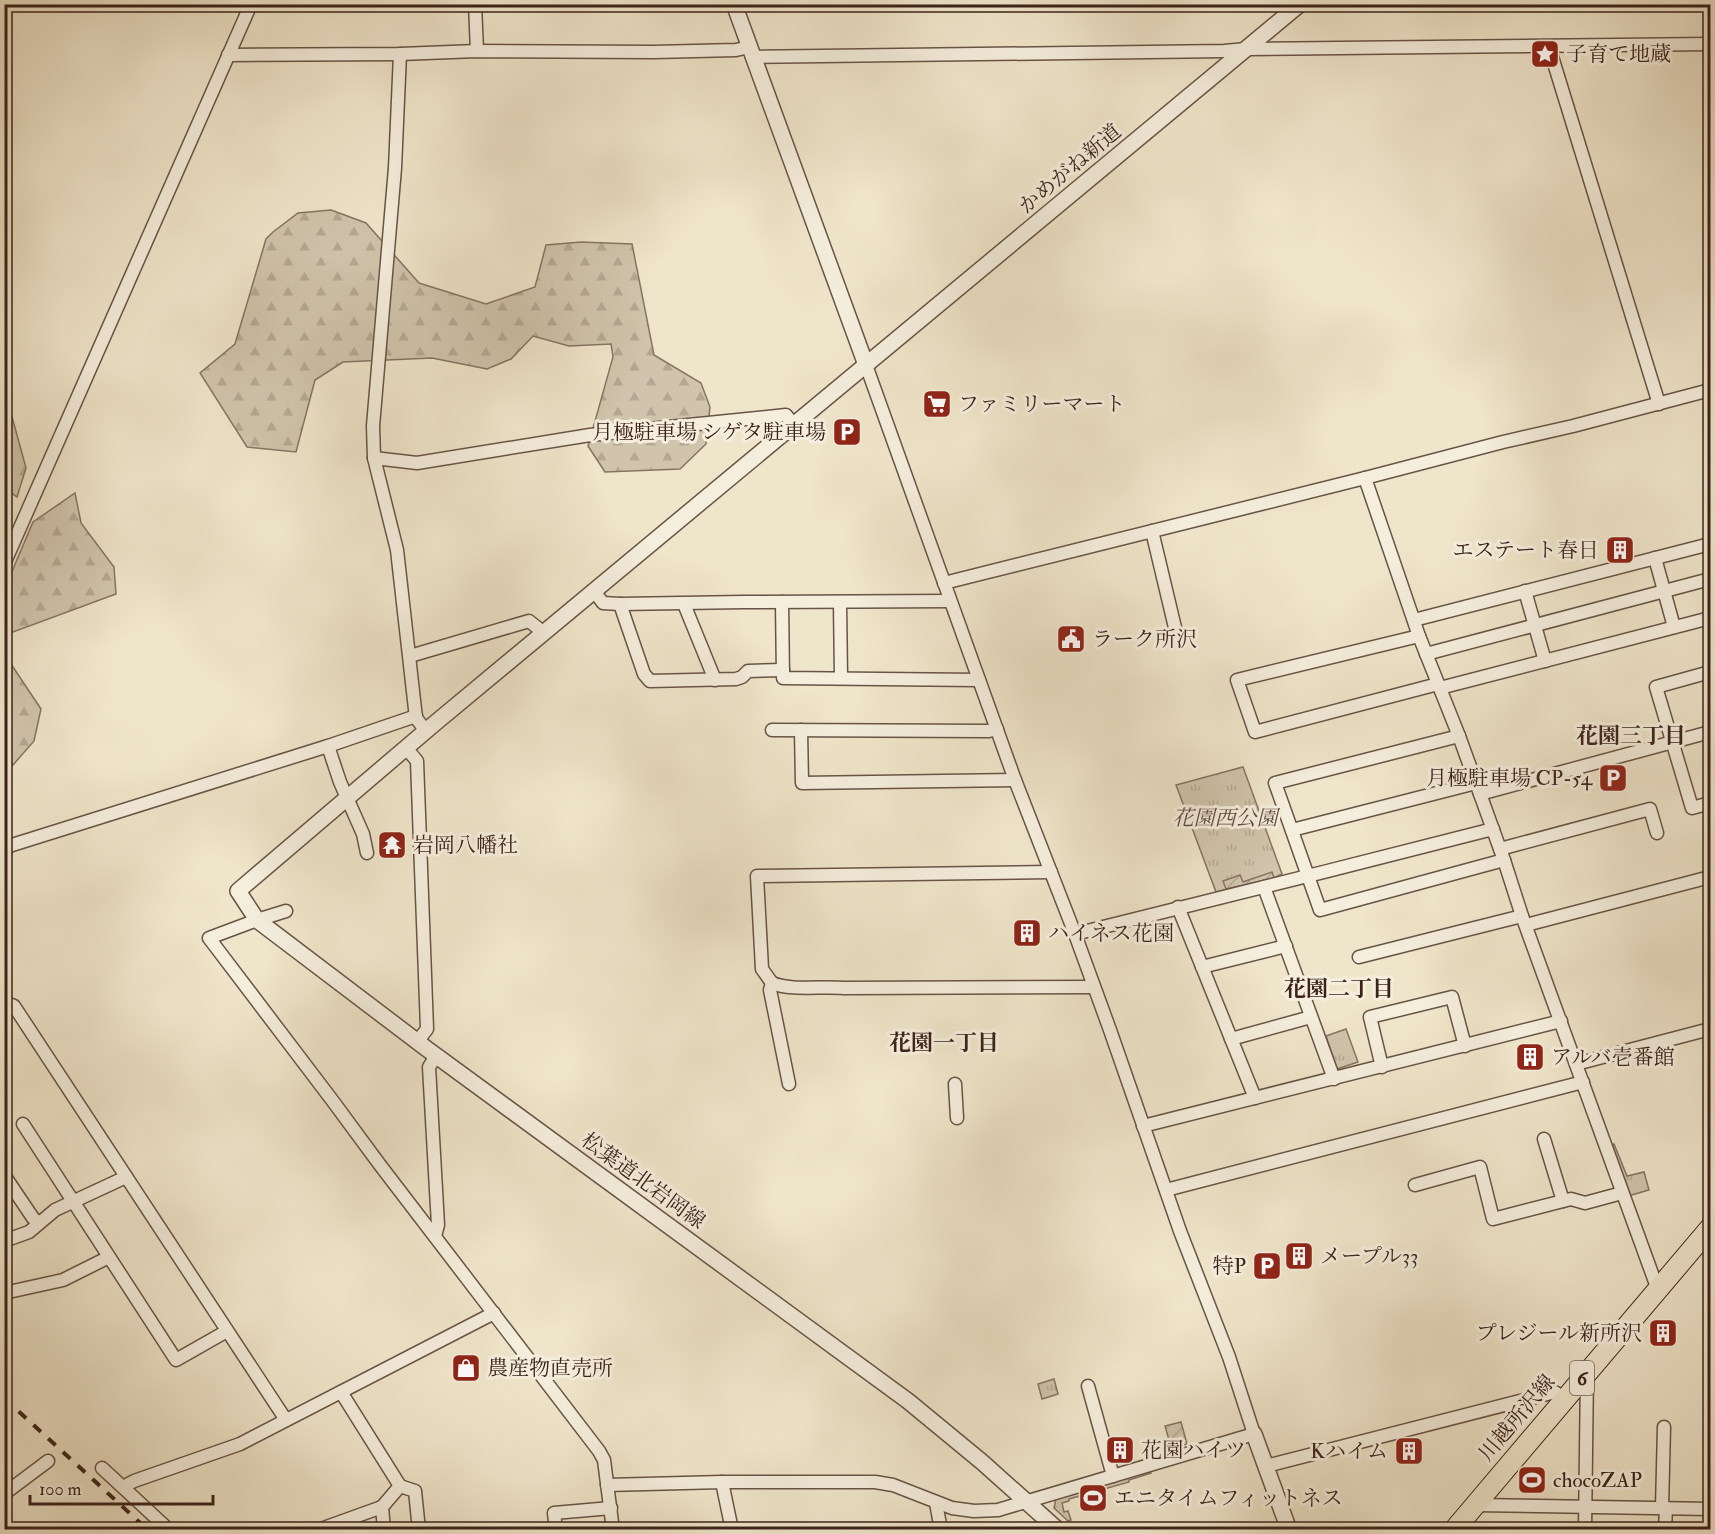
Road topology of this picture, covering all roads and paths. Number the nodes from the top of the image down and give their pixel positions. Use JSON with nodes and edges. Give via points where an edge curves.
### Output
{"nodes":[{"id":1,"x":251,"y":4,"type":"edge"},
{"id":2,"x":475,"y":4,"type":"edge"},
{"id":3,"x":734,"y":4,"type":"edge"},
{"id":4,"x":1300,"y":4,"type":"edge"},
{"id":5,"x":1710,"y":44,"type":"edge"},
{"id":6,"x":1549,"y":46,"type":"junction"},
{"id":7,"x":1247,"y":49,"type":"junction"},
{"id":8,"x":477,"y":51,"type":"junction"},
{"id":9,"x":750,"y":52,"type":"junction"},
{"id":10,"x":400,"y":54,"type":"junction"},
{"id":11,"x":228,"y":55,"type":"junction"},
{"id":12,"x":866,"y":365,"type":"junction"},
{"id":13,"x":1710,"y":390,"type":"edge"},
{"id":14,"x":1659,"y":404,"type":"junction"},
{"id":15,"x":794,"y":424,"type":"junction"},
{"id":16,"x":374,"y":458,"type":"junction"},
{"id":17,"x":1365,"y":478,"type":"junction"},
{"id":18,"x":1152,"y":531,"type":"junction"},
{"id":19,"x":1710,"y":544,"type":"edge"},
{"id":20,"x":1655,"y":558,"type":"junction"},
{"id":21,"x":4,"y":564,"type":"edge"},
{"id":22,"x":1710,"y":579,"type":"edge"},
{"id":23,"x":944,"y":583,"type":"junction"},
{"id":24,"x":594,"y":591,"type":"junction"},
{"id":25,"x":1525,"y":591,"type":"junction"},
{"id":26,"x":1664,"y":592,"type":"junction"},
{"id":27,"x":782,"y":602,"type":"junction"},
{"id":28,"x":950,"y":602,"type":"junction"},
{"id":29,"x":840,"y":603,"type":"junction"},
{"id":30,"x":620,"y":604,"type":"junction"},
{"id":31,"x":684,"y":604,"type":"junction"},
{"id":32,"x":1710,"y":618,"type":"edge"},
{"id":33,"x":1414,"y":620,"type":"junction"},
{"id":34,"x":1535,"y":625,"type":"junction"},
{"id":35,"x":1674,"y":627,"type":"junction"},
{"id":36,"x":544,"y":633,"type":"junction"},
{"id":37,"x":1177,"y":636,"type":"dead end"},
{"id":38,"x":1419,"y":636,"type":"junction"},
{"id":39,"x":1426,"y":654,"type":"junction"},
{"id":40,"x":410,"y":656,"type":"junction"},
{"id":41,"x":1545,"y":661,"type":"junction"},
{"id":42,"x":783,"y":670,"type":"junction"},
{"id":43,"x":1710,"y":672,"type":"edge"},
{"id":44,"x":841,"y":678,"type":"junction"},
{"id":45,"x":715,"y":680,"type":"junction"},
{"id":46,"x":979,"y":680,"type":"junction"},
{"id":47,"x":1439,"y":686,"type":"junction"},
{"id":48,"x":416,"y":716,"type":"junction"},
{"id":49,"x":997,"y":729,"type":"junction"},
{"id":50,"x":772,"y":730,"type":"dead end"},
{"id":51,"x":801,"y":730,"type":"junction"},
{"id":52,"x":426,"y":731,"type":"junction"},
{"id":53,"x":1710,"y":732,"type":"edge"},
{"id":54,"x":1459,"y":736,"type":"junction"},
{"id":55,"x":1673,"y":742,"type":"junction"},
{"id":56,"x":328,"y":746,"type":"junction"},
{"id":57,"x":406,"y":748,"type":"junction"},
{"id":58,"x":1015,"y":780,"type":"junction"},
{"id":59,"x":1478,"y":788,"type":"junction"},
{"id":60,"x":347,"y":798,"type":"junction"},
{"id":61,"x":1710,"y":803,"type":"edge"},
{"id":62,"x":1492,"y":829,"type":"junction"},
{"id":63,"x":1292,"y":830,"type":"junction"},
{"id":64,"x":1657,"y":833,"type":"dead end"},
{"id":65,"x":4,"y":850,"type":"edge"},
{"id":66,"x":367,"y":853,"type":"dead end"},
{"id":67,"x":1502,"y":854,"type":"junction"},
{"id":68,"x":1051,"y":872,"type":"junction"},
{"id":69,"x":1310,"y":876,"type":"junction"},
{"id":70,"x":1710,"y":877,"type":"edge"},
{"id":71,"x":1264,"y":887,"type":"junction"},
{"id":72,"x":238,"y":891,"type":"joint"},
{"id":73,"x":1178,"y":907,"type":"junction"},
{"id":74,"x":286,"y":911,"type":"dead end"},
{"id":75,"x":257,"y":920,"type":"junction"},
{"id":76,"x":1524,"y":921,"type":"junction"},
{"id":77,"x":1075,"y":934,"type":"junction"},
{"id":78,"x":1286,"y":946,"type":"junction"},
{"id":79,"x":1359,"y":957,"type":"dead end"},
{"id":80,"x":1202,"y":967,"type":"junction"},
{"id":81,"x":772,"y":983,"type":"junction"},
{"id":82,"x":1094,"y":987,"type":"junction"},
{"id":83,"x":4,"y":1008,"type":"edge"},
{"id":84,"x":1311,"y":1017,"type":"junction"},
{"id":85,"x":1561,"y":1021,"type":"junction"},
{"id":86,"x":1710,"y":1029,"type":"edge"},
{"id":87,"x":1231,"y":1039,"type":"junction"},
{"id":88,"x":417,"y":1042,"type":"junction"},
{"id":89,"x":1465,"y":1046,"type":"junction"},
{"id":90,"x":436,"y":1056,"type":"junction"},
{"id":91,"x":1576,"y":1064,"type":"junction"},
{"id":92,"x":1382,"y":1067,"type":"junction"},
{"id":93,"x":1334,"y":1079,"type":"junction"},
{"id":94,"x":1582,"y":1082,"type":"junction"},
{"id":95,"x":789,"y":1084,"type":"dead end"},
{"id":96,"x":955,"y":1084,"type":"dead end"},
{"id":97,"x":1255,"y":1098,"type":"junction"},
{"id":98,"x":957,"y":1118,"type":"dead end"},
{"id":99,"x":23,"y":1124,"type":"dead end"},
{"id":100,"x":1143,"y":1126,"type":"junction"},
{"id":101,"x":1544,"y":1139,"type":"dead end"},
{"id":102,"x":4,"y":1175,"type":"edge"},
{"id":103,"x":126,"y":1177,"type":"junction"},
{"id":104,"x":1415,"y":1185,"type":"dead end"},
{"id":105,"x":1166,"y":1190,"type":"junction"},
{"id":106,"x":1622,"y":1193,"type":"junction"},
{"id":107,"x":74,"y":1201,"type":"junction"},
{"id":108,"x":1563,"y":1201,"type":"junction"},
{"id":109,"x":39,"y":1223,"type":"junction"},
{"id":110,"x":1710,"y":1228,"type":"edge"},
{"id":111,"x":435,"y":1236,"type":"junction"},
{"id":112,"x":4,"y":1241,"type":"edge"},
{"id":113,"x":109,"y":1257,"type":"junction"},
{"id":114,"x":1658,"y":1290,"type":"junction"},
{"id":115,"x":4,"y":1293,"type":"edge"},
{"id":116,"x":494,"y":1313,"type":"junction"},
{"id":117,"x":227,"y":1331,"type":"junction"},
{"id":118,"x":1587,"y":1372,"type":"junction"},
{"id":119,"x":1088,"y":1386,"type":"dead end"},
{"id":120,"x":341,"y":1392,"type":"junction"},
{"id":121,"x":1564,"y":1400,"type":"junction"},
{"id":122,"x":286,"y":1420,"type":"junction"},
{"id":123,"x":1664,"y":1427,"type":"dead end"},
{"id":124,"x":1254,"y":1434,"type":"junction"},
{"id":125,"x":48,"y":1461,"type":"dead end"},
{"id":126,"x":1266,"y":1466,"type":"junction"},
{"id":127,"x":102,"y":1468,"type":"dead end"},
{"id":128,"x":1113,"y":1476,"type":"junction"},
{"id":129,"x":722,"y":1482,"type":"junction"},
{"id":130,"x":607,"y":1485,"type":"junction"},
{"id":131,"x":400,"y":1486,"type":"junction"},
{"id":132,"x":123,"y":1488,"type":"junction"},
{"id":133,"x":4,"y":1494,"type":"edge"},
{"id":134,"x":936,"y":1503,"type":"junction"},
{"id":135,"x":1028,"y":1503,"type":"junction"},
{"id":136,"x":1475,"y":1505,"type":"junction"},
{"id":137,"x":1586,"y":1506,"type":"junction"},
{"id":138,"x":382,"y":1507,"type":"junction"},
{"id":139,"x":610,"y":1508,"type":"junction"},
{"id":140,"x":1664,"y":1508,"type":"junction"},
{"id":141,"x":1710,"y":1509,"type":"edge"},
{"id":142,"x":169,"y":1530,"type":"edge"},
{"id":143,"x":318,"y":1530,"type":"edge"},
{"id":144,"x":384,"y":1530,"type":"edge"},
{"id":145,"x":419,"y":1530,"type":"edge"},
{"id":146,"x":556,"y":1530,"type":"edge"},
{"id":147,"x":614,"y":1530,"type":"edge"},
{"id":148,"x":732,"y":1530,"type":"edge"},
{"id":149,"x":941,"y":1530,"type":"edge"},
{"id":150,"x":1058,"y":1530,"type":"edge"},
{"id":151,"x":1288,"y":1530,"type":"edge"},
{"id":152,"x":1454,"y":1530,"type":"edge"},
{"id":153,"x":1585,"y":1530,"type":"edge"},
{"id":154,"x":1665,"y":1530,"type":"edge"}],
"edges":[{"from":1,"to":11,"type":"street"},
{"from":2,"to":8,"type":"street"},
{"from":3,"to":9,"type":"street"},
{"from":4,"to":7,"type":"street","name":"かめがね新道"},
{"from":5,"to":6,"type":"street"},
{"from":6,"to":7,"type":"street"},
{"from":6,"to":14,"type":"street"},
{"from":7,"to":9,"type":"street"},
{"from":7,"to":12,"type":"street","name":"かめがね新道"},
{"from":8,"to":9,"type":"street"},
{"from":8,"to":10,"type":"street"},
{"from":9,"to":12,"type":"street"},
{"from":10,"to":11,"type":"street"},
{"from":10,"to":16,"type":"street","via":[[373,426]]},
{"from":11,"to":21,"type":"street"},
{"from":12,"to":15,"type":"street","name":"かめがね新道"},
{"from":12,"to":23,"type":"street"},
{"from":13,"to":14,"type":"street"},
{"from":14,"to":17,"type":"street"},
{"from":15,"to":16,"type":"street","via":[[786,415],[590,435],[417,463]]},
{"from":15,"to":24,"type":"street","name":"かめがね新道"},
{"from":16,"to":40,"type":"street","via":[[397,550]]},
{"from":17,"to":18,"type":"street"},
{"from":17,"to":33,"type":"street"},
{"from":18,"to":23,"type":"street"},
{"from":18,"to":37,"type":"street"},
{"from":19,"to":20,"type":"street"},
{"from":20,"to":25,"type":"street"},
{"from":20,"to":26,"type":"street"},
{"from":22,"to":26,"type":"street"},
{"from":23,"to":28,"type":"street"},
{"from":24,"to":30,"type":"street","via":[[603,603]]},
{"from":24,"to":36,"type":"street","name":"かめがね新道"},
{"from":25,"to":33,"type":"street"},
{"from":25,"to":34,"type":"street"},
{"from":26,"to":34,"type":"street"},
{"from":26,"to":35,"type":"street"},
{"from":27,"to":29,"type":"street"},
{"from":27,"to":31,"type":"street"},
{"from":27,"to":42,"type":"street"},
{"from":28,"to":29,"type":"street"},
{"from":28,"to":46,"type":"street"},
{"from":29,"to":44,"type":"street"},
{"from":30,"to":31,"type":"street"},
{"from":30,"to":45,"type":"street","via":[[646,678]]},
{"from":31,"to":45,"type":"street"},
{"from":32,"to":35,"type":"street"},
{"from":33,"to":38,"type":"street"},
{"from":34,"to":39,"type":"street"},
{"from":34,"to":41,"type":"street"},
{"from":35,"to":41,"type":"street"},
{"from":36,"to":40,"type":"street","via":[[529,621]]},
{"from":36,"to":52,"type":"street","name":"かめがね新道"},
{"from":38,"to":39,"type":"street"},
{"from":38,"to":47,"type":"street","via":[[1238,680],[1255,732]]},
{"from":39,"to":47,"type":"street"},
{"from":40,"to":48,"type":"street"},
{"from":41,"to":47,"type":"street"},
{"from":42,"to":44,"type":"street","via":[[783,678]]},
{"from":42,"to":45,"type":"street","via":[[748,671],[736,679]]},
{"from":43,"to":55,"type":"street","via":[[1656,687]]},
{"from":44,"to":46,"type":"street"},
{"from":46,"to":49,"type":"street"},
{"from":47,"to":54,"type":"street"},
{"from":48,"to":52,"type":"street"},
{"from":48,"to":56,"type":"street"},
{"from":49,"to":51,"type":"street"},
{"from":49,"to":58,"type":"street"},
{"from":50,"to":51,"type":"street"},
{"from":51,"to":58,"type":"street","via":[[802,783]]},
{"from":52,"to":57,"type":"street","name":"かめがね新道"},
{"from":53,"to":55,"type":"street"},
{"from":54,"to":59,"type":"street"},
{"from":54,"to":63,"type":"street","via":[[1275,783]]},
{"from":55,"to":59,"type":"street"},
{"from":55,"to":61,"type":"street","via":[[1692,808]]},
{"from":56,"to":60,"type":"street"},
{"from":56,"to":65,"type":"street"},
{"from":57,"to":60,"type":"street","name":"かめがね新道"},
{"from":57,"to":88,"type":"street","via":[[417,761],[421,852],[427,1029]]},
{"from":58,"to":68,"type":"street"},
{"from":59,"to":62,"type":"street"},
{"from":59,"to":63,"type":"street"},
{"from":60,"to":66,"type":"street"},
{"from":60,"to":72,"type":"street","name":"かめがね新道"},
{"from":62,"to":67,"type":"street"},
{"from":62,"to":69,"type":"street"},
{"from":63,"to":69,"type":"street"},
{"from":64,"to":67,"type":"street","via":[[1650,809]]},
{"from":67,"to":69,"type":"street","via":[[1320,910]]},
{"from":67,"to":76,"type":"street"},
{"from":68,"to":77,"type":"street"},
{"from":68,"to":81,"type":"street","via":[[757,876],[762,969]]},
{"from":69,"to":71,"type":"street"},
{"from":70,"to":76,"type":"street"},
{"from":71,"to":73,"type":"street"},
{"from":71,"to":78,"type":"street"},
{"from":72,"to":75,"type":"street","name":"松葉道北岩岡線"},
{"from":73,"to":77,"type":"street"},
{"from":73,"to":80,"type":"street"},
{"from":74,"to":75,"type":"street"},
{"from":75,"to":88,"type":"street","name":"松葉道北岩岡線"},
{"from":75,"to":111,"type":"street","via":[[209,938]]},
{"from":76,"to":79,"type":"street"},
{"from":76,"to":85,"type":"street"},
{"from":77,"to":82,"type":"street"},
{"from":78,"to":80,"type":"street"},
{"from":78,"to":84,"type":"street"},
{"from":80,"to":87,"type":"street"},
{"from":81,"to":82,"type":"street","via":[[781,987],[844,988]]},
{"from":81,"to":95,"type":"street","via":[[770,990]]},
{"from":82,"to":100,"type":"street"},
{"from":83,"to":103,"type":"street","via":[[14,1006]]},
{"from":84,"to":87,"type":"street"},
{"from":84,"to":93,"type":"street"},
{"from":85,"to":89,"type":"street"},
{"from":85,"to":91,"type":"street"},
{"from":86,"to":91,"type":"street"},
{"from":87,"to":97,"type":"street"},
{"from":88,"to":90,"type":"street","name":"松葉道北岩岡線"},
{"from":89,"to":92,"type":"street"},
{"from":89,"to":92,"type":"street","via":[[1452,997],[1370,1017]]},
{"from":90,"to":111,"type":"street","via":[[429,1067],[438,1225]]},
{"from":90,"to":135,"type":"street","name":"松葉道北岩岡線","via":[[908,1401]]},
{"from":91,"to":94,"type":"street"},
{"from":92,"to":93,"type":"street"},
{"from":93,"to":97,"type":"street"},
{"from":94,"to":105,"type":"street"},
{"from":94,"to":106,"type":"street"},
{"from":96,"to":98,"type":"street"},
{"from":97,"to":100,"type":"street"},
{"from":99,"to":107,"type":"street"},
{"from":100,"to":105,"type":"street"},
{"from":101,"to":108,"type":"street"},
{"from":102,"to":109,"type":"street"},
{"from":103,"to":107,"type":"street"},
{"from":103,"to":117,"type":"street"},
{"from":104,"to":108,"type":"street","via":[[1480,1167],[1493,1219]]},
{"from":105,"to":124,"type":"street"},
{"from":106,"to":108,"type":"street","via":[[1585,1203],[1571,1198]]},
{"from":106,"to":114,"type":"street"},
{"from":107,"to":109,"type":"street"},
{"from":107,"to":113,"type":"street"},
{"from":109,"to":112,"type":"street","via":[[29,1232]]},
{"from":110,"to":114,"type":"main road","name":"川越所沢線","number":"6"},
{"from":111,"to":116,"type":"street"},
{"from":113,"to":115,"type":"street","via":[[63,1280]]},
{"from":113,"to":117,"type":"street","via":[[176,1360]]},
{"from":114,"to":118,"type":"main road","name":"川越所沢線","number":"6"},
{"from":116,"to":120,"type":"street"},
{"from":116,"to":130,"type":"street","via":[[599,1451]]},
{"from":117,"to":122,"type":"street"},
{"from":118,"to":121,"type":"main road","name":"川越所沢線","number":"6"},
{"from":118,"to":137,"type":"street"},
{"from":119,"to":128,"type":"street"},
{"from":120,"to":122,"type":"street"},
{"from":120,"to":131,"type":"street"},
{"from":121,"to":126,"type":"street","via":[[1555,1392]]},
{"from":121,"to":136,"type":"main road","name":"川越所沢線","number":"6"},
{"from":122,"to":132,"type":"street","via":[[240,1444]]},
{"from":123,"to":140,"type":"street"},
{"from":124,"to":126,"type":"street"},
{"from":124,"to":128,"type":"street"},
{"from":125,"to":133,"type":"street"},
{"from":126,"to":151,"type":"street"},
{"from":127,"to":132,"type":"street"},
{"from":128,"to":135,"type":"street"},
{"from":129,"to":130,"type":"street"},
{"from":129,"to":134,"type":"street","via":[[875,1482],[893,1485]]},
{"from":129,"to":148,"type":"street"},
{"from":130,"to":139,"type":"street"},
{"from":131,"to":138,"type":"street"},
{"from":131,"to":145,"type":"street","via":[[415,1491]]},
{"from":132,"to":142,"type":"street"},
{"from":134,"to":135,"type":"street","via":[[986,1511]]},
{"from":134,"to":149,"type":"street"},
{"from":135,"to":150,"type":"street","name":"松葉道北岩岡線"},
{"from":136,"to":137,"type":"street"},
{"from":136,"to":152,"type":"main road","name":"川越所沢線","number":"6"},
{"from":137,"to":140,"type":"street"},
{"from":137,"to":153,"type":"street"},
{"from":138,"to":143,"type":"street"},
{"from":138,"to":144,"type":"street"},
{"from":139,"to":146,"type":"street","via":[[554,1514]]},
{"from":139,"to":147,"type":"street"},
{"from":140,"to":141,"type":"street"},
{"from":140,"to":154,"type":"street"}]}
